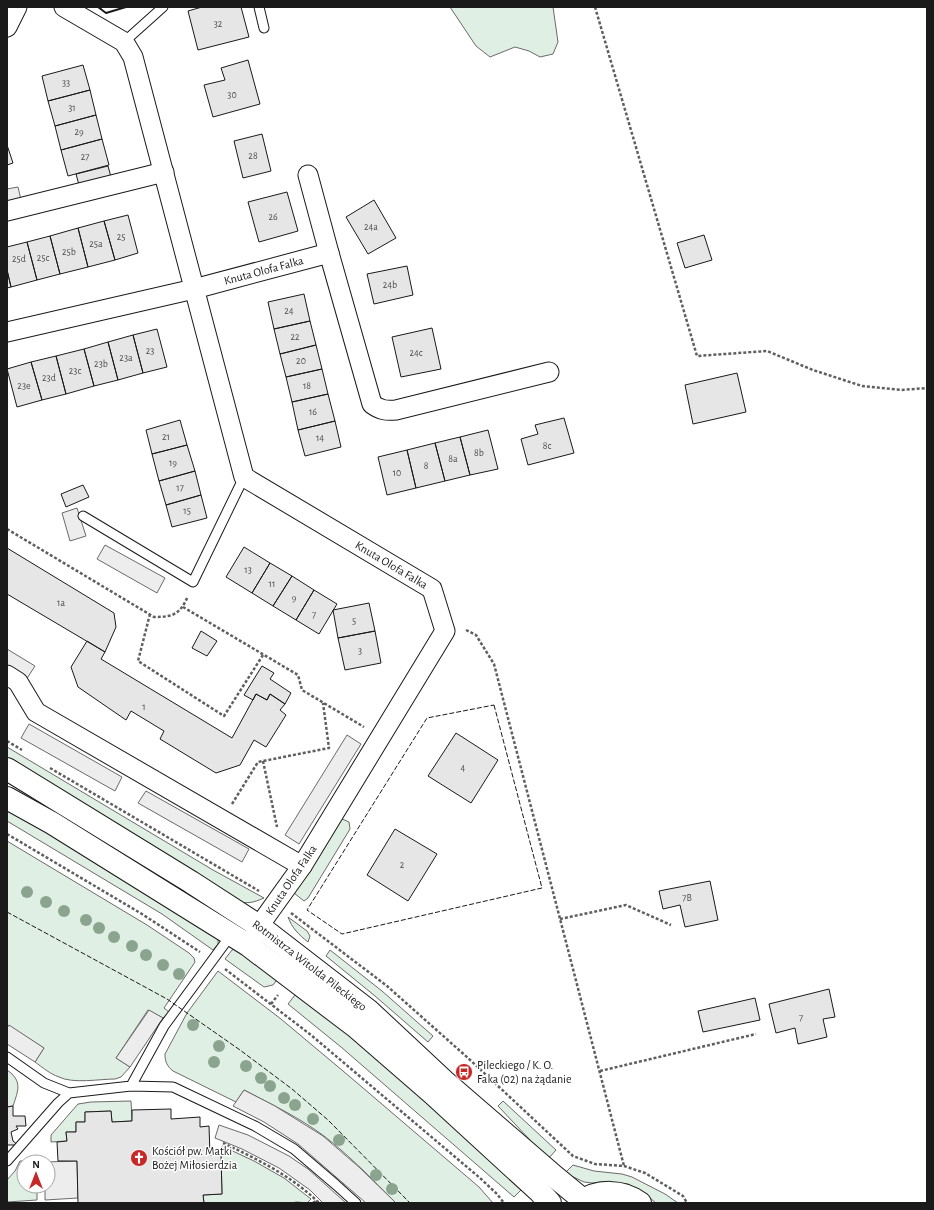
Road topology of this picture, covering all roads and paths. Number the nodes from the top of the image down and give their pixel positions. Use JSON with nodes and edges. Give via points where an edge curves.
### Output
{"nodes":[{"id":1,"x":17,"y":7,"type":"edge"},
{"id":2,"x":64,"y":7,"type":"edge"},
{"id":3,"x":163,"y":7,"type":"edge"},
{"id":4,"x":259,"y":7,"type":"edge"},
{"id":5,"x":596,"y":7,"type":"edge"},
{"id":6,"x":7,"y":27,"type":"edge"},
{"id":7,"x":264,"y":28,"type":"dead end"},
{"id":8,"x":124,"y":42,"type":"junction"},
{"id":9,"x":164,"y":172,"type":"junction"},
{"id":10,"x":308,"y":175,"type":"dead end"},
{"id":11,"x":7,"y":211,"type":"edge"},
{"id":12,"x":329,"y":253,"type":"junction"},
{"id":13,"x":194,"y":289,"type":"junction"},
{"id":14,"x":7,"y":332,"type":"edge"},
{"id":15,"x":549,"y":372,"type":"dead end"},
{"id":16,"x":927,"y":388,"type":"edge"},
{"id":17,"x":244,"y":477,"type":"junction"},
{"id":18,"x":83,"y":516,"type":"dead end"},
{"id":19,"x":7,"y":529,"type":"edge"},
{"id":20,"x":194,"y":582,"type":"junction"},
{"id":21,"x":183,"y":606,"type":"junction"},
{"id":22,"x":150,"y":614,"type":"junction"},
{"id":23,"x":442,"y":619,"type":"junction"},
{"id":24,"x":264,"y":654,"type":"junction"},
{"id":25,"x":7,"y":676,"type":"edge"},
{"id":26,"x":323,"y":702,"type":"junction"},
{"id":27,"x":380,"y":738,"type":"junction"},
{"id":28,"x":263,"y":761,"type":"junction"},
{"id":29,"x":7,"y":769,"type":"edge"},
{"id":30,"x":7,"y":798,"type":"edge"},
{"id":31,"x":222,"y":820,"type":"junction"},
{"id":32,"x":7,"y":834,"type":"edge"},
{"id":33,"x":282,"y":855,"type":"junction"},
{"id":34,"x":302,"y":866,"type":"junction"},
{"id":35,"x":560,"y":920,"type":"junction"},
{"id":36,"x":671,"y":925,"type":"dead end"},
{"id":37,"x":259,"y":926,"type":"junction"},
{"id":38,"x":240,"y":940,"type":"junction"},
{"id":39,"x":213,"y":961,"type":"junction"},
{"id":40,"x":756,"y":1034,"type":"dead end"},
{"id":41,"x":7,"y":1057,"type":"edge"},
{"id":42,"x":600,"y":1071,"type":"junction"},
{"id":43,"x":131,"y":1086,"type":"junction"},
{"id":44,"x":69,"y":1093,"type":"junction"},
{"id":45,"x":223,"y":1143,"type":"dead end"},
{"id":46,"x":7,"y":1161,"type":"edge"},
{"id":47,"x":624,"y":1166,"type":"dead end"},
{"id":48,"x":317,"y":1200,"type":"junction"},
{"id":49,"x":581,"y":1201,"type":"edge"},
{"id":50,"x":313,"y":1203,"type":"edge"},
{"id":51,"x":319,"y":1203,"type":"edge"},
{"id":52,"x":356,"y":1203,"type":"edge"},
{"id":53,"x":504,"y":1203,"type":"edge"},
{"id":54,"x":550,"y":1203,"type":"edge"},
{"id":55,"x":640,"y":1203,"type":"edge"}],
"edges":[{"from":1,"to":6,"type":"street"},
{"from":2,"to":8,"type":"street"},
{"from":3,"to":8,"type":"lane"},
{"from":4,"to":7,"type":"lane"},
{"from":5,"to":16,"type":"path","via":[[697,356],[767,351],[862,386],[901,390]]},
{"from":8,"to":9,"type":"street","via":[[132,57]]},
{"from":9,"to":11,"type":"street"},
{"from":9,"to":13,"type":"street"},
{"from":10,"to":12,"type":"street"},
{"from":12,"to":13,"type":"street","name":"Knuta Olofa Falka"},
{"from":12,"to":15,"type":"street","via":[[372,404],[378,408],[386,411],[396,410]]},
{"from":13,"to":14,"type":"street","name":"Knuta Olofa Falka"},
{"from":13,"to":17,"type":"street"},
{"from":17,"to":20,"type":"lane"},
{"from":17,"to":23,"type":"street","name":"Knuta Olofa Falka","via":[[432,589]]},
{"from":18,"to":20,"type":"lane"},
{"from":19,"to":22,"type":"path"},
{"from":20,"to":21,"type":"path"},
{"from":21,"to":22,"type":"path","via":[[177,613],[167,617],[154,617]]},
{"from":21,"to":24,"type":"path"},
{"from":22,"to":24,"type":"path","via":[[138,660],[224,716]]},
{"from":23,"to":27,"type":"street","name":"Knuta Olofa Falka","via":[[445,631]]},
{"from":23,"to":35,"type":"path","via":[[476,635],[494,664]]},
{"from":24,"to":26,"type":"path","via":[[298,675],[302,690]]},
{"from":25,"to":31,"type":"street","via":[[18,682],[36,712]]},
{"from":26,"to":27,"type":"path"},
{"from":26,"to":28,"type":"path","via":[[329,748]]},
{"from":27,"to":34,"type":"street","name":"Knuta Olofa Falka"},
{"from":28,"to":31,"type":"path","via":[[258,762]]},
{"from":28,"to":33,"type":"path"},
{"from":29,"to":37,"type":"main road","name":"Rotmistrza Witolda Pileckiego"},
{"from":30,"to":38,"type":"main road","name":"Rotmistrza Witolda Pileckiego","via":[[52,823]]},
{"from":31,"to":33,"type":"street"},
{"from":32,"to":39,"type":"path","via":[[142,914]]},
{"from":33,"to":34,"type":"street"},
{"from":34,"to":37,"type":"street","name":"Knuta Olofa Falka"},
{"from":35,"to":36,"type":"path","via":[[626,906]]},
{"from":35,"to":42,"type":"path"},
{"from":37,"to":38,"type":"street","name":"Knuta Olofa Falka"},
{"from":37,"to":49,"type":"main road","name":"Rotmistrza Witolda Pileckiego","via":[[369,1011]]},
{"from":38,"to":39,"type":"lane"},
{"from":38,"to":54,"type":"main road","name":"Rotmistrza Witolda Pileckiego","via":[[356,1027],[432,1093]]},
{"from":39,"to":43,"type":"lane","via":[[164,1026]]},
{"from":39,"to":53,"type":"path","via":[[311,1035],[480,1178]]},
{"from":40,"to":42,"type":"path"},
{"from":41,"to":44,"type":"lane","via":[[44,1084]]},
{"from":42,"to":47,"type":"path"},
{"from":43,"to":44,"type":"lane"},
{"from":43,"to":52,"type":"lane","via":[[173,1087],[255,1126],[294,1149]]},
{"from":44,"to":46,"type":"lane"},
{"from":45,"to":48,"type":"path","via":[[275,1169]]},
{"from":48,"to":50,"type":"path"},
{"from":48,"to":51,"type":"path"},
{"from":49,"to":55,"type":"main road","via":[[599,1193],[616,1192]]}]}
